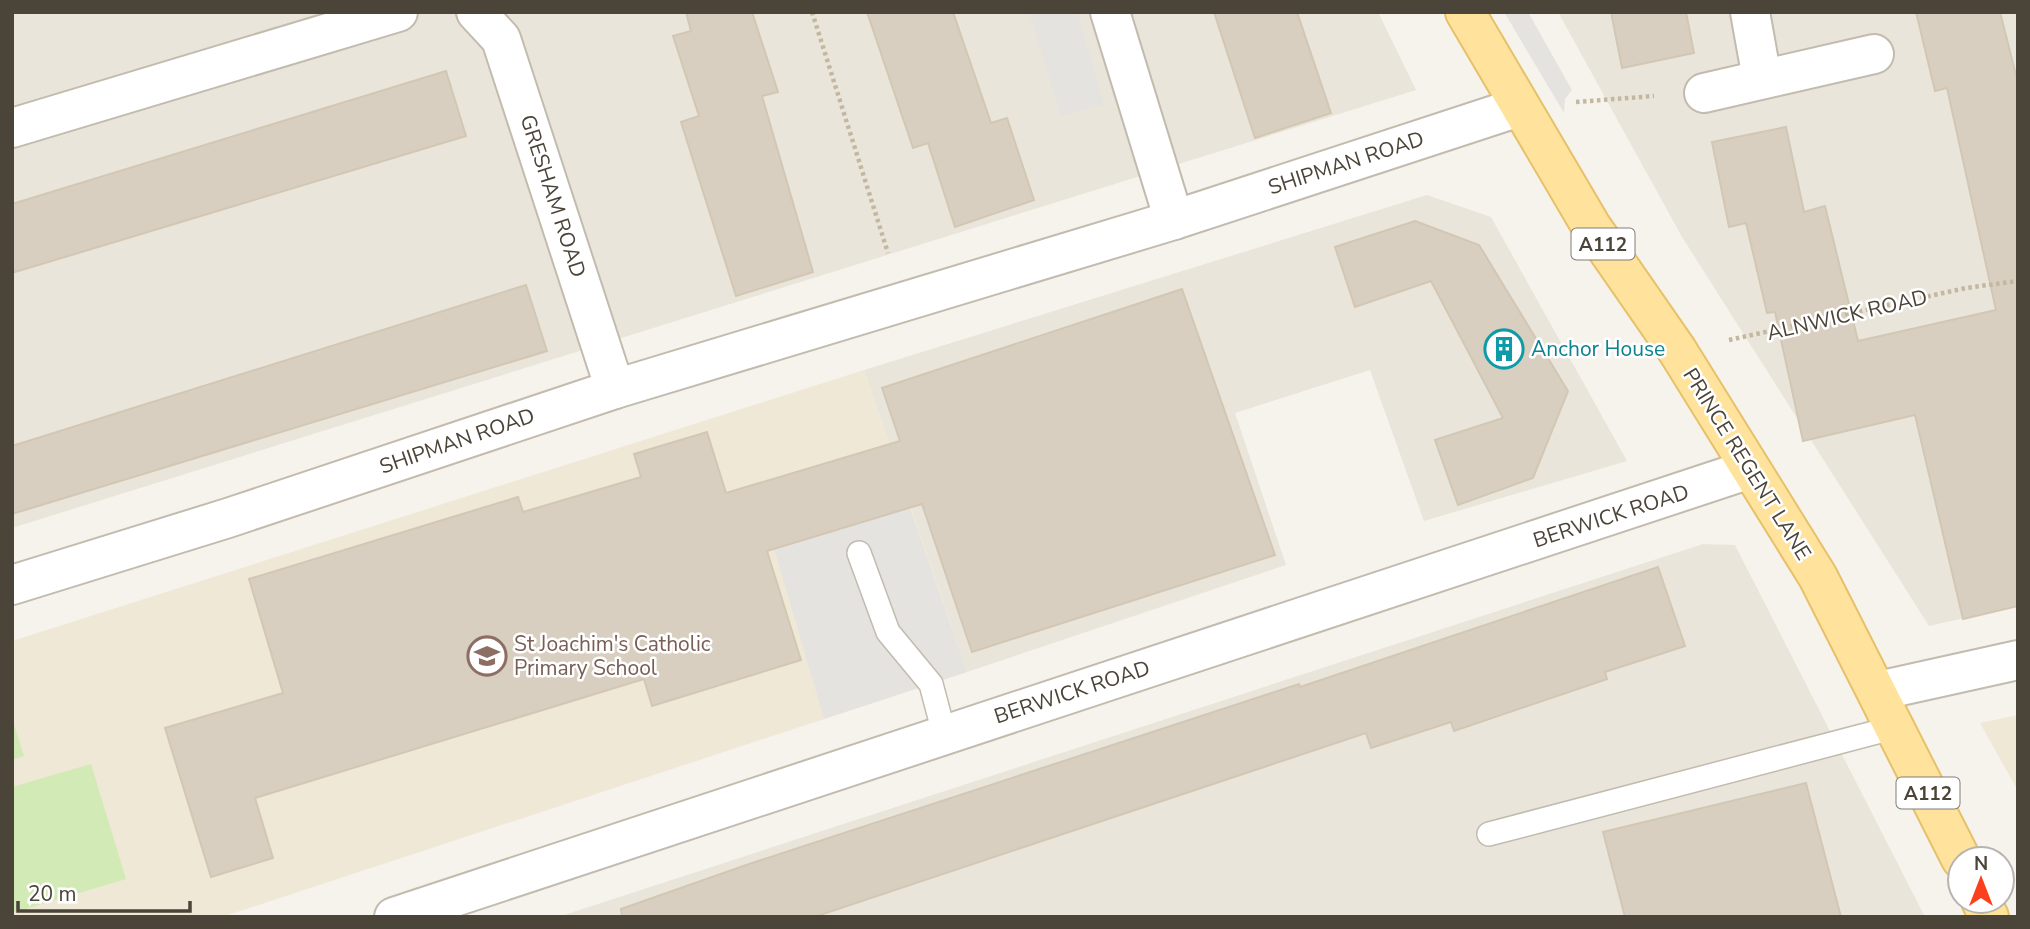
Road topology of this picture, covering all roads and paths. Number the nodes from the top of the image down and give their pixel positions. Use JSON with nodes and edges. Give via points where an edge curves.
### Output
{"nodes":[{"id":1,"x":398,"y":12,"type":"edge"},
{"id":2,"x":476,"y":12,"type":"edge"},
{"id":3,"x":812,"y":12,"type":"edge"},
{"id":4,"x":1110,"y":12,"type":"edge"},
{"id":5,"x":1465,"y":12,"type":"edge"},
{"id":6,"x":1749,"y":12,"type":"edge"},
{"id":7,"x":1874,"y":54,"type":"dead end"},
{"id":8,"x":1762,"y":79,"type":"junction"},
{"id":9,"x":1704,"y":93,"type":"joint"},
{"id":10,"x":1519,"y":107,"type":"junction"},
{"id":11,"x":12,"y":128,"type":"edge"},
{"id":12,"x":1174,"y":220,"type":"junction"},
{"id":13,"x":2018,"y":281,"type":"edge"},
{"id":14,"x":903,"y":301,"type":"junction"},
{"id":15,"x":1676,"y":351,"type":"junction"},
{"id":16,"x":615,"y":388,"type":"junction"},
{"id":17,"x":1750,"y":470,"type":"junction"},
{"id":18,"x":859,"y":553,"type":"dead end"},
{"id":19,"x":12,"y":585,"type":"edge"},
{"id":20,"x":2018,"y":660,"type":"edge"},
{"id":21,"x":1878,"y":691,"type":"junction"},
{"id":22,"x":1896,"y":727,"type":"junction"},
{"id":23,"x":944,"y":733,"type":"junction"},
{"id":24,"x":1489,"y":834,"type":"dead end"},
{"id":25,"x":1954,"y":845,"type":"edge"},
{"id":26,"x":394,"y":917,"type":"edge"}],
"edges":[{"from":1,"to":11,"type":"street"},
{"from":2,"to":16,"type":"street","name":"GRESHAM ROAD","via":[[501,39]]},
{"from":3,"to":14,"type":"path"},
{"from":4,"to":12,"type":"street"},
{"from":5,"to":10,"type":"main road","name":"PRINCE REGENT LANE","number":"A112"},
{"from":6,"to":8,"type":"street"},
{"from":7,"to":8,"type":"street"},
{"from":8,"to":9,"type":"street"},
{"from":9,"to":10,"type":"path"},
{"from":10,"to":12,"type":"street","name":"SHIPMAN ROAD"},
{"from":10,"to":15,"type":"main road","name":"PRINCE REGENT LANE","number":"A112","via":[[1591,226]]},
{"from":12,"to":14,"type":"street","name":"SHIPMAN ROAD"},
{"from":13,"to":15,"type":"path","name":"ALNWICK ROAD","via":[[1966,288]]},
{"from":14,"to":16,"type":"street","name":"SHIPMAN ROAD"},
{"from":15,"to":17,"type":"main road","name":"PRINCE REGENT LANE","number":"A112"},
{"from":16,"to":19,"type":"street","name":"SHIPMAN ROAD"},
{"from":17,"to":21,"type":"main road","name":"PRINCE REGENT LANE","number":"A112","via":[[1818,577]]},
{"from":17,"to":23,"type":"street","name":"BERWICK ROAD"},
{"from":18,"to":23,"type":"lane","via":[[888,632],[930,684]]},
{"from":20,"to":21,"type":"street"},
{"from":21,"to":22,"type":"main road","name":"PRINCE REGENT LANE","number":"A112"},
{"from":22,"to":24,"type":"lane"},
{"from":22,"to":25,"type":"main road","name":"PRINCE REGENT LANE","number":"A112"},
{"from":23,"to":26,"type":"street","name":"BERWICK ROAD"}]}
